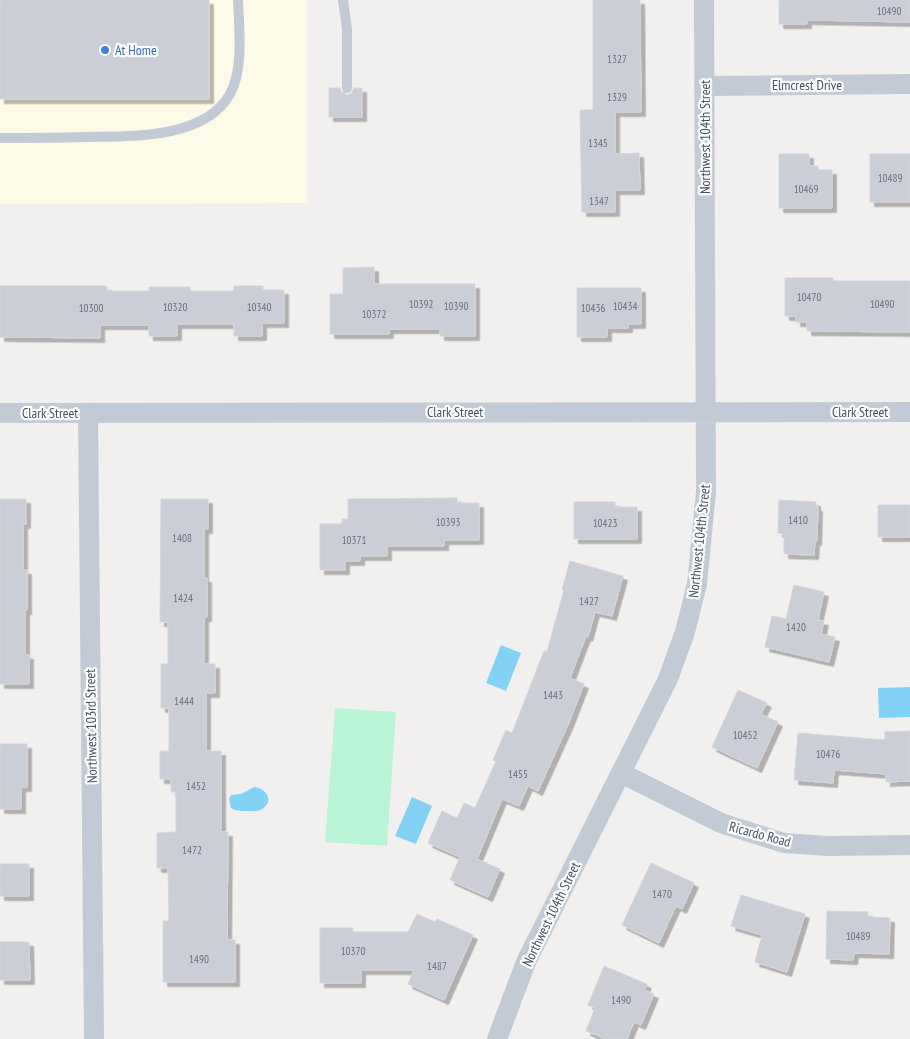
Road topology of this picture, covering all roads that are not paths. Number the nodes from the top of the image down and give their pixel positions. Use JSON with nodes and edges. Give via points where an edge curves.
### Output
{"nodes":[{"id":1,"x":238,"y":0,"type":"edge"},
{"id":2,"x":344,"y":0,"type":"edge"},
{"id":3,"x":704,"y":0,"type":"edge"},
{"id":4,"x":910,"y":84,"type":"edge"},
{"id":5,"x":704,"y":86,"type":"junction"},
{"id":6,"x":347,"y":88,"type":"dead end"},
{"id":7,"x":0,"y":138,"type":"edge"},
{"id":8,"x":706,"y":412,"type":"junction"},
{"id":9,"x":910,"y":412,"type":"edge"},
{"id":10,"x":0,"y":413,"type":"edge"},
{"id":11,"x":88,"y":413,"type":"junction"},
{"id":12,"x":621,"y":773,"type":"junction"},
{"id":13,"x":910,"y":845,"type":"edge"},
{"id":14,"x":94,"y":1039,"type":"edge"},
{"id":15,"x":497,"y":1039,"type":"edge"}],
"edges":[{"from":1,"to":7,"type":"lane","via":[[238,70],[231,93],[218,110],[203,120],[172,132],[139,137]]},
{"from":2,"to":6,"type":"lane"},
{"from":3,"to":5,"type":"street","name":"Northwest 104th Street"},
{"from":4,"to":5,"type":"street","name":"Elmcrest Drive"},
{"from":5,"to":8,"type":"street","name":"Northwest 104th Street"},
{"from":8,"to":9,"type":"street","name":"Clark Street"},
{"from":8,"to":11,"type":"street","name":"Clark Street"},
{"from":8,"to":12,"type":"street","name":"Northwest 104th Street","via":[[706,492],[697,584],[685,632],[668,679]]},
{"from":10,"to":11,"type":"street","name":"Clark Street"},
{"from":11,"to":14,"type":"street","name":"Northwest 103rd Street"},
{"from":12,"to":13,"type":"street","name":"Ricardo Road","via":[[721,824],[784,843]]},
{"from":12,"to":15,"type":"street","name":"Northwest 104th Street","via":[[526,962]]}]}
